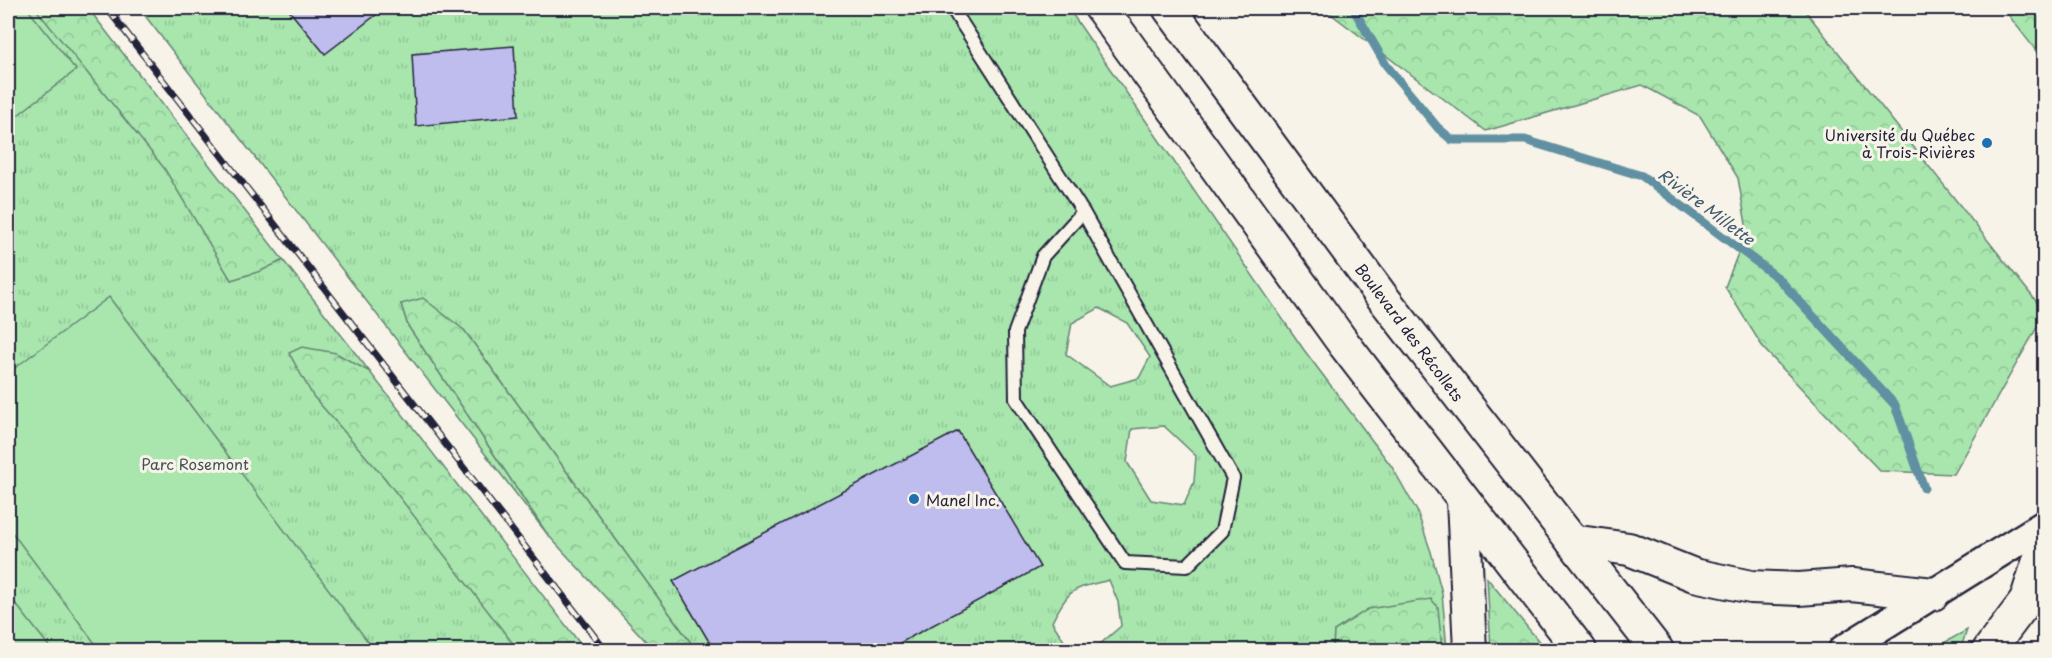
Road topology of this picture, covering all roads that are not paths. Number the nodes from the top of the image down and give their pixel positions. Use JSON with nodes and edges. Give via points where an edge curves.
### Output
{"nodes":[{"id":1,"x":952,"y":8,"type":"edge"},
{"id":2,"x":1101,"y":8,"type":"edge"},
{"id":3,"x":1169,"y":8,"type":"edge"},
{"id":4,"x":1083,"y":212,"type":"junction"},
{"id":5,"x":1463,"y":500,"type":"junction"},
{"id":6,"x":2044,"y":525,"type":"edge"},
{"id":7,"x":1572,"y":541,"type":"junction"},
{"id":8,"x":2044,"y":545,"type":"edge"},
{"id":9,"x":1933,"y":594,"type":"junction"},
{"id":10,"x":1470,"y":651,"type":"edge"},
{"id":11,"x":1580,"y":651,"type":"edge"},
{"id":12,"x":1657,"y":651,"type":"edge"},
{"id":13,"x":1843,"y":651,"type":"edge"},
{"id":14,"x":1989,"y":651,"type":"edge"}],
"edges":[{"from":1,"to":4,"type":"lane"},
{"from":2,"to":5,"type":"main road","via":[[1344,344]]},
{"from":3,"to":7,"type":"main road","name":"Boulevard des Récollets","via":[[1380,294]]},
{"from":4,"to":4,"type":"lane","via":[[1043,256],[1015,332],[1016,399],[1125,563],[1187,566],[1222,531],[1233,478]]},
{"from":5,"to":10,"type":"main road"},
{"from":5,"to":11,"type":"main road"},
{"from":6,"to":9,"type":"street"},
{"from":7,"to":9,"type":"main road","via":[[1629,549],[1694,575],[1751,587],[1852,585]]},
{"from":7,"to":12,"type":"main road","name":"Boulevard des Récollets"},
{"from":8,"to":14,"type":"main road","via":[[2026,601]]},
{"from":9,"to":13,"type":"street"}]}
